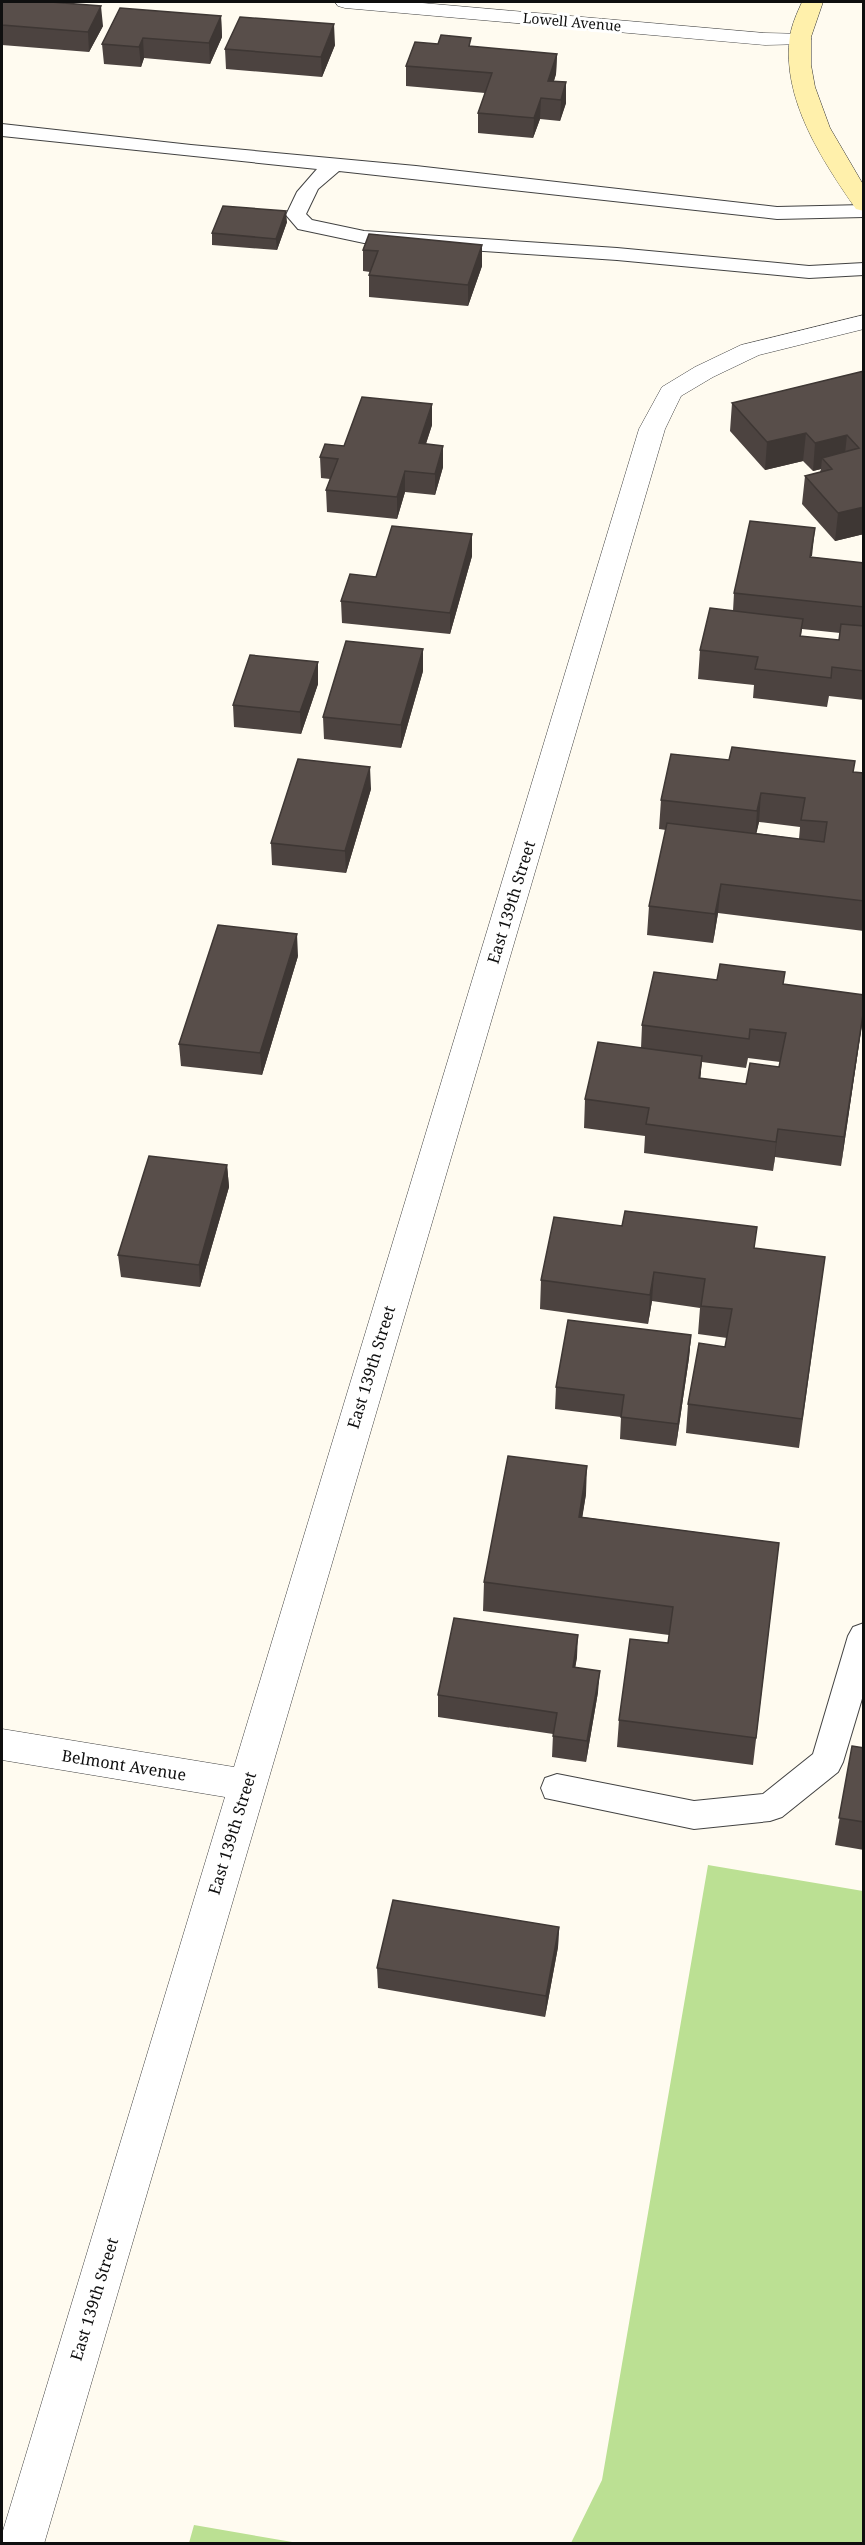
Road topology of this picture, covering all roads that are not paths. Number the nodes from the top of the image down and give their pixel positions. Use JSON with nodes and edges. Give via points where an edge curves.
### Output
{"nodes":[{"id":1,"x":345,"y":2,"type":"edge"},
{"id":2,"x":812,"y":2,"type":"edge"},
{"id":3,"x":800,"y":39,"type":"junction"},
{"id":4,"x":2,"y":130,"type":"edge"},
{"id":5,"x":334,"y":165,"type":"junction"},
{"id":6,"x":864,"y":204,"type":"edge"},
{"id":7,"x":864,"y":211,"type":"edge"},
{"id":8,"x":864,"y":269,"type":"edge"},
{"id":9,"x":864,"y":322,"type":"edge"},
{"id":10,"x":864,"y":1636,"type":"edge"},
{"id":11,"x":2,"y":1744,"type":"edge"},
{"id":12,"x":247,"y":1785,"type":"junction"},
{"id":13,"x":557,"y":1788,"type":"dead end"},
{"id":14,"x":21,"y":2544,"type":"edge"}],
"edges":[{"from":1,"to":3,"type":"street","name":"Lowell Avenue"},
{"from":2,"to":3,"type":"street"},
{"from":3,"to":6,"type":"street","via":[[802,85],[824,142]]},
{"from":4,"to":5,"type":"lane"},
{"from":5,"to":7,"type":"lane","via":[[777,213]]},
{"from":5,"to":8,"type":"lane","via":[[316,177],[305,192],[296,215],[305,225],[364,237],[799,271]]},
{"from":9,"to":12,"type":"street","name":"East 139th Street","via":[[750,350],[723,363],[671,392],[652,429]]},
{"from":10,"to":13,"type":"lane","via":[[827,1762],[770,1807],[694,1815]]},
{"from":11,"to":12,"type":"street","name":"Belmont Avenue"},
{"from":12,"to":14,"type":"street","name":"East 139th Street"}]}
